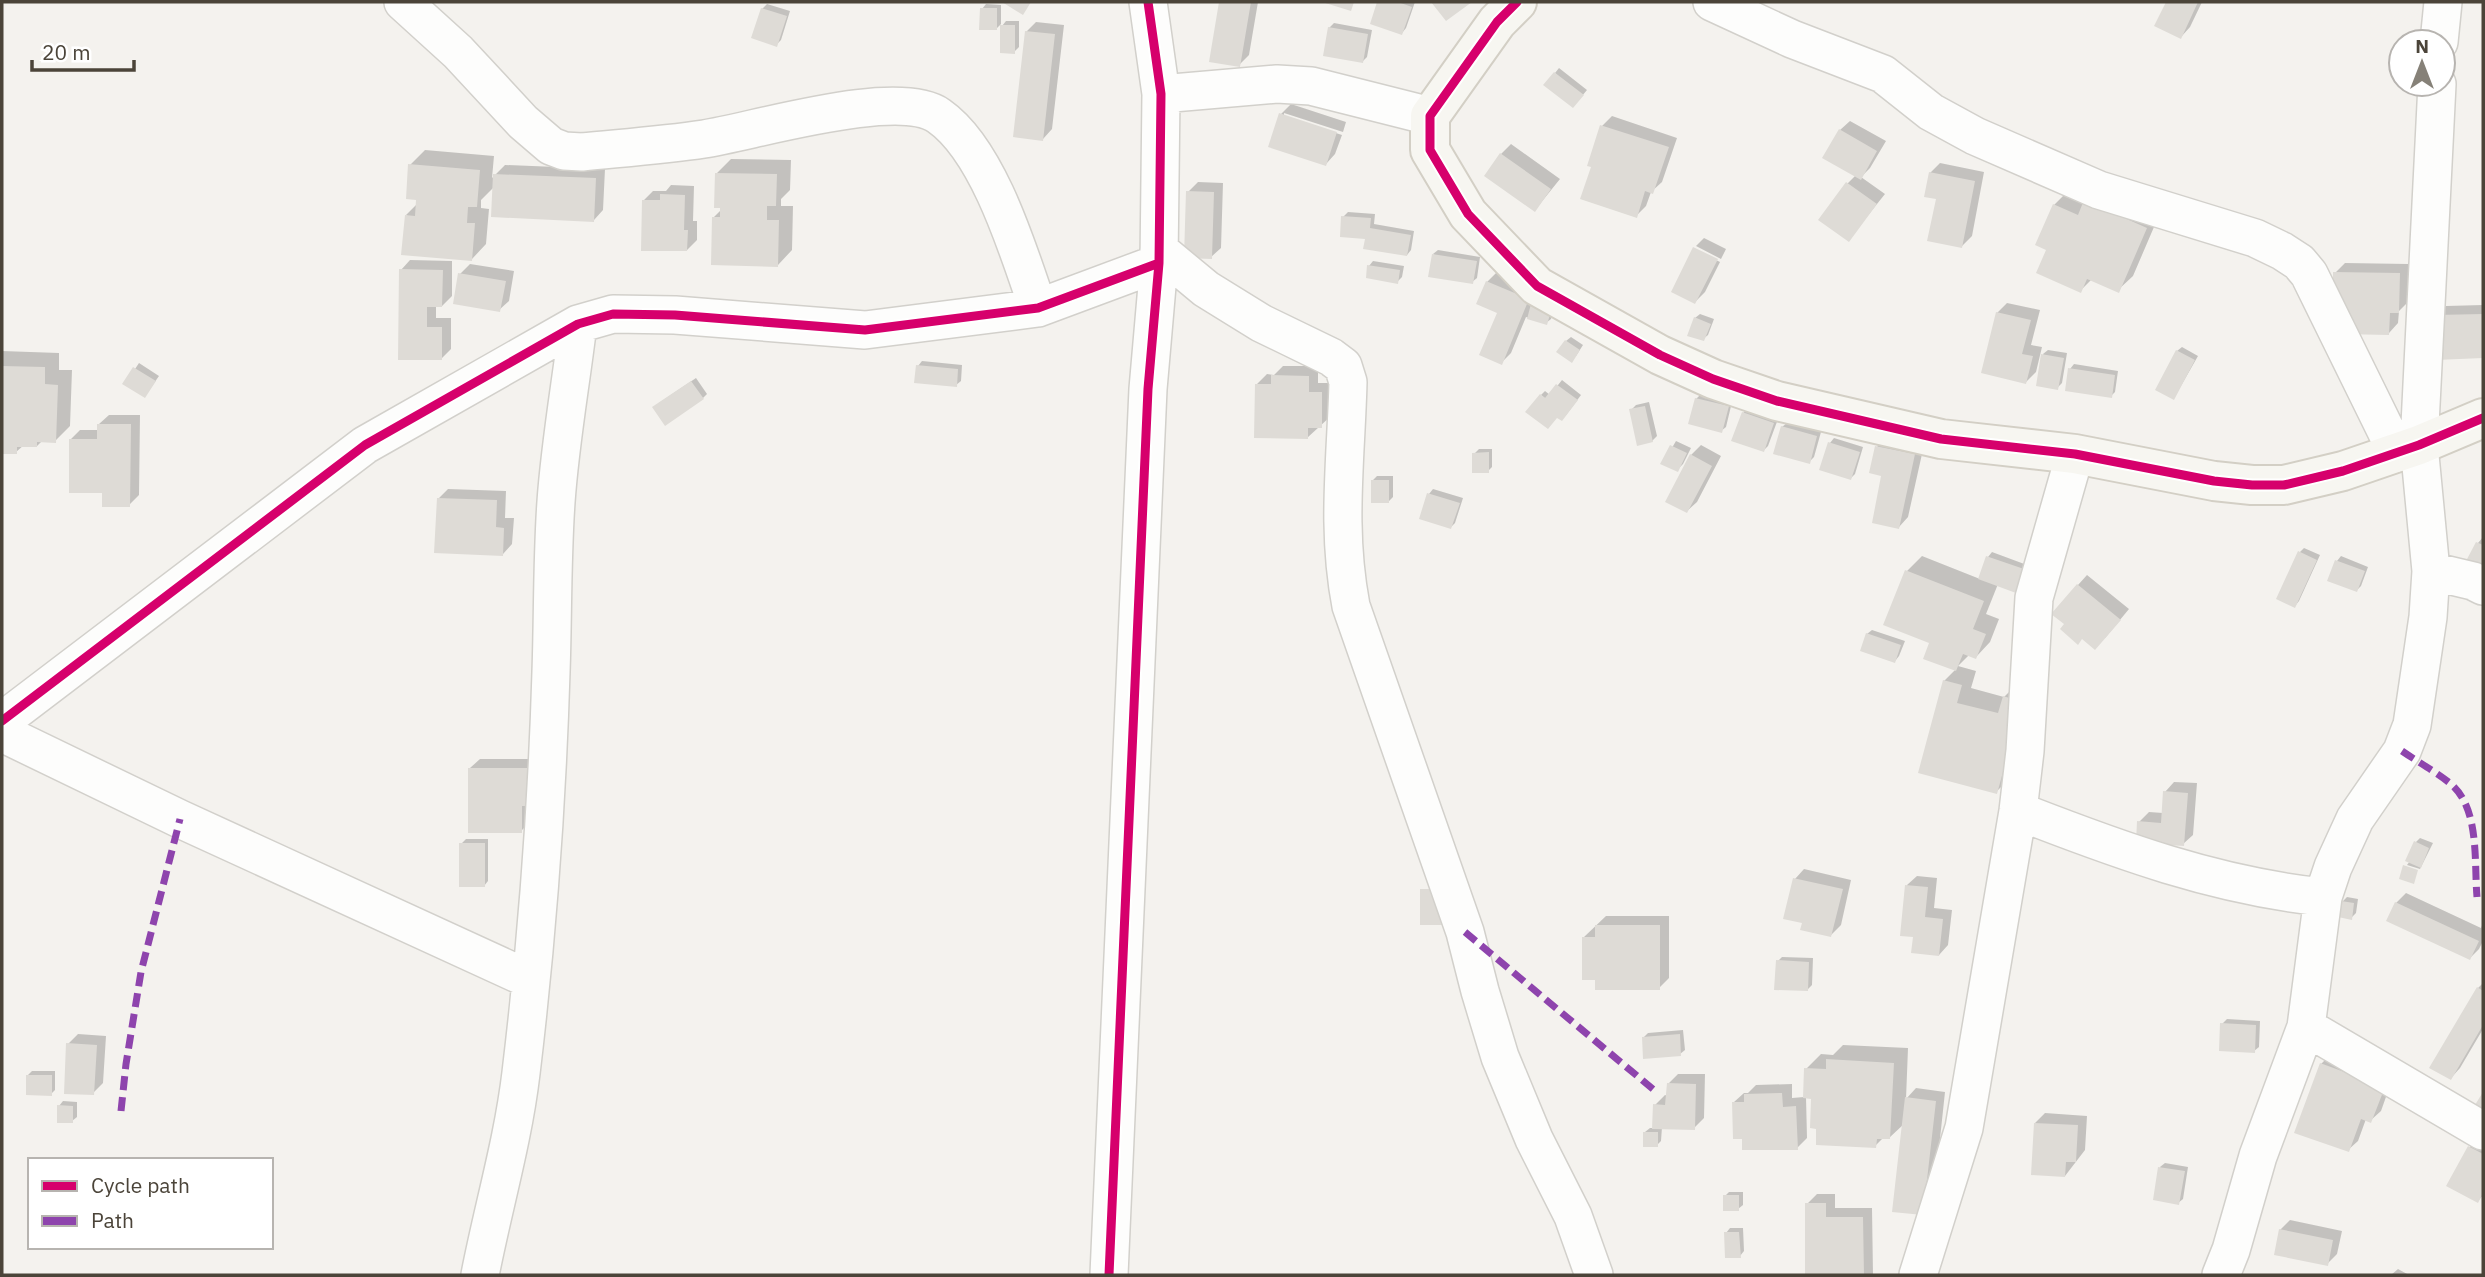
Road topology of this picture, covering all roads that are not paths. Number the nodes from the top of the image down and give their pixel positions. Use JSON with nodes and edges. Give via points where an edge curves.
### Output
{"nodes":[{"id":1,"x":403,"y":2,"type":"edge"},
{"id":2,"x":1148,"y":2,"type":"edge"},
{"id":3,"x":1517,"y":2,"type":"edge"},
{"id":4,"x":1712,"y":2,"type":"edge"},
{"id":5,"x":2443,"y":2,"type":"edge"},
{"id":6,"x":2440,"y":28,"type":"edge"},
{"id":7,"x":1161,"y":94,"type":"junction"},
{"id":8,"x":2436,"y":98,"type":"edge"},
{"id":9,"x":1430,"y":116,"type":"junction"},
{"id":10,"x":1159,"y":256,"type":"junction"},
{"id":11,"x":1038,"y":308,"type":"junction"},
{"id":12,"x":578,"y":324,"type":"junction"},
{"id":13,"x":2483,"y":418,"type":"edge"},
{"id":14,"x":2408,"y":449,"type":"junction"},
{"id":15,"x":2075,"y":454,"type":"junction"},
{"id":16,"x":2431,"y":571,"type":"junction"},
{"id":17,"x":2483,"y":586,"type":"edge"},
{"id":18,"x":2,"y":721,"type":"edge"},
{"id":19,"x":2,"y":733,"type":"edge"},
{"id":20,"x":2018,"y":811,"type":"junction"},
{"id":21,"x":2323,"y":897,"type":"junction"},
{"id":22,"x":531,"y":980,"type":"junction"},
{"id":23,"x":2306,"y":1027,"type":"junction"},
{"id":24,"x":2483,"y":1131,"type":"edge"},
{"id":25,"x":480,"y":1275,"type":"edge"},
{"id":26,"x":1109,"y":1275,"type":"edge"},
{"id":27,"x":1594,"y":1275,"type":"edge"},
{"id":28,"x":1918,"y":1275,"type":"edge"},
{"id":29,"x":2221,"y":1275,"type":"edge"}],
"edges":[{"from":1,"to":11,"type":"street","via":[[458,52],[523,122],[564,151],[703,139],[856,108],[899,107],[937,115],[963,140],[1005,215]]},
{"from":2,"to":7,"type":"street"},
{"from":3,"to":9,"type":"street","via":[[1497,22]]},
{"from":4,"to":14,"type":"street","via":[[1883,75],[1931,112],[2099,190],[2255,238],[2291,256],[2314,284]]},
{"from":5,"to":6,"type":"street"},
{"from":7,"to":9,"type":"street","via":[[1278,83],[1311,86]]},
{"from":7,"to":10,"type":"street"},
{"from":8,"to":14,"type":"street"},
{"from":9,"to":15,"type":"street","via":[[1430,150],[1468,214],[1537,286],[1660,355],[1777,401],[1941,439]]},
{"from":10,"to":11,"type":"street"},
{"from":10,"to":26,"type":"street","via":[[1147,403]]},
{"from":10,"to":27,"type":"street","via":[[1261,323],[1343,366],[1348,382],[1341,536],[1351,606],[1465,932],[1500,1057],[1573,1216]]},
{"from":11,"to":12,"type":"street","via":[[865,330],[675,315],[613,314]]},
{"from":12,"to":18,"type":"street","via":[[365,444]]},
{"from":12,"to":22,"type":"street","via":[[556,499],[547,762]]},
{"from":13,"to":14,"type":"street"},
{"from":14,"to":15,"type":"street","via":[[2284,485],[2214,481]]},
{"from":14,"to":16,"type":"street"},
{"from":15,"to":20,"type":"street","via":[[2034,598]]},
{"from":16,"to":17,"type":"street"},
{"from":16,"to":21,"type":"street","via":[[2413,725],[2402,751],[2356,819]]},
{"from":19,"to":22,"type":"street"},
{"from":20,"to":21,"type":"street","via":[[2186,872]]},
{"from":20,"to":28,"type":"street","via":[[1964,1128]]},
{"from":21,"to":23,"type":"street"},
{"from":22,"to":25,"type":"street","via":[[519,1089]]},
{"from":23,"to":24,"type":"street"},
{"from":23,"to":29,"type":"street","via":[[2258,1156]]}]}
